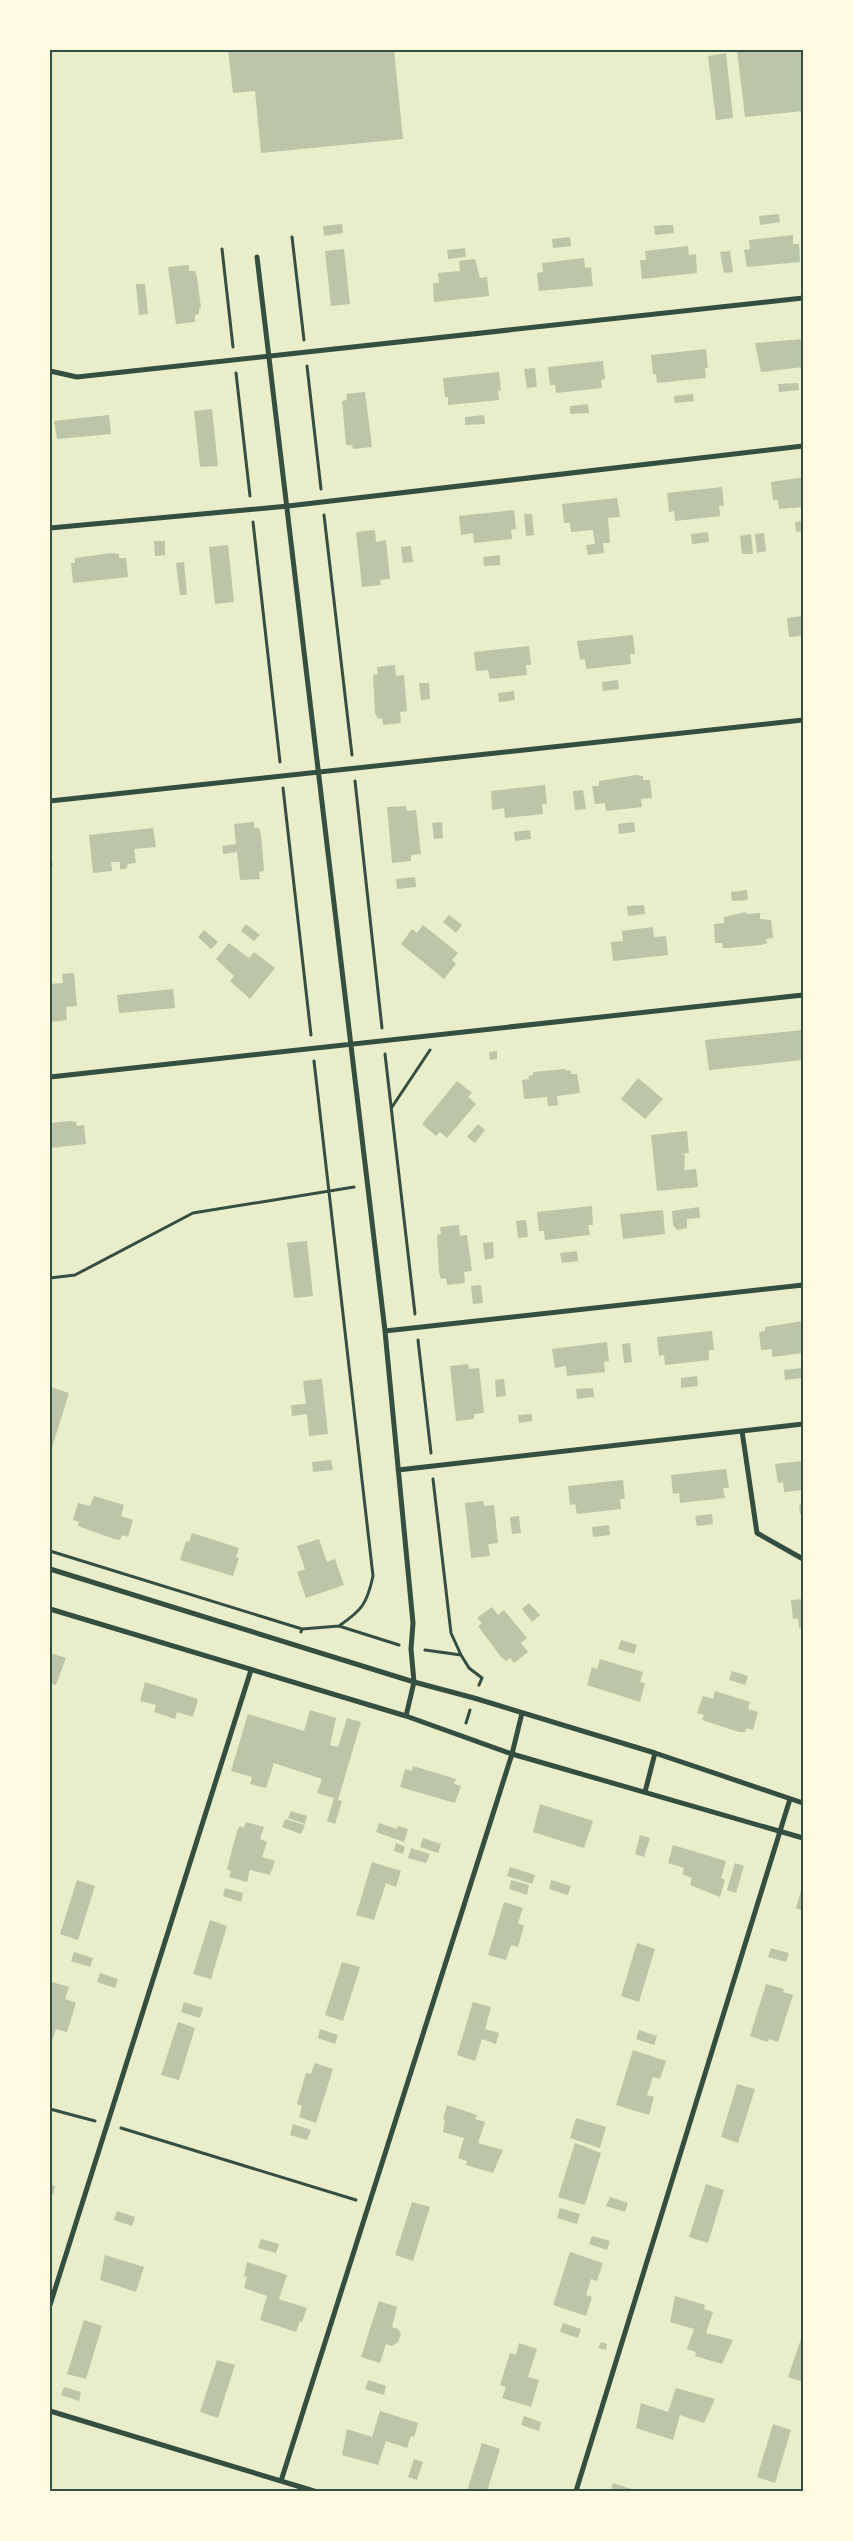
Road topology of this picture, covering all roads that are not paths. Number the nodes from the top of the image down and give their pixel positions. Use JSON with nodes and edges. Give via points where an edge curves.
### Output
{"nodes":[{"id":1,"x":257,"y":256,"type":"dead end"},
{"id":2,"x":803,"y":298,"type":"edge"},
{"id":3,"x":269,"y":356,"type":"junction"},
{"id":4,"x":50,"y":370,"type":"edge"},
{"id":5,"x":803,"y":446,"type":"edge"},
{"id":6,"x":288,"y":506,"type":"junction"},
{"id":7,"x":50,"y":528,"type":"edge"},
{"id":8,"x":803,"y":720,"type":"edge"},
{"id":9,"x":317,"y":771,"type":"junction"},
{"id":10,"x":50,"y":802,"type":"edge"},
{"id":11,"x":803,"y":995,"type":"edge"},
{"id":12,"x":349,"y":1043,"type":"junction"},
{"id":13,"x":50,"y":1077,"type":"edge"},
{"id":14,"x":803,"y":1285,"type":"edge"},
{"id":15,"x":385,"y":1331,"type":"junction"},
{"id":16,"x":803,"y":1424,"type":"edge"},
{"id":17,"x":742,"y":1431,"type":"junction"},
{"id":18,"x":398,"y":1470,"type":"junction"},
{"id":19,"x":803,"y":1560,"type":"edge"},
{"id":20,"x":50,"y":1569,"type":"edge"},
{"id":21,"x":50,"y":1609,"type":"edge"},
{"id":22,"x":250,"y":1670,"type":"junction"},
{"id":23,"x":414,"y":1682,"type":"junction"},
{"id":24,"x":522,"y":1713,"type":"junction"},
{"id":25,"x":406,"y":1716,"type":"junction"},
{"id":26,"x":655,"y":1753,"type":"junction"},
{"id":27,"x":512,"y":1754,"type":"junction"},
{"id":28,"x":645,"y":1792,"type":"junction"},
{"id":29,"x":790,"y":1799,"type":"junction"},
{"id":30,"x":803,"y":1803,"type":"edge"},
{"id":31,"x":778,"y":1831,"type":"junction"},
{"id":32,"x":803,"y":1838,"type":"edge"},
{"id":33,"x":50,"y":2305,"type":"edge"},
{"id":34,"x":50,"y":2411,"type":"edge"},
{"id":35,"x":281,"y":2482,"type":"junction"},
{"id":36,"x":314,"y":2491,"type":"edge"},
{"id":37,"x":576,"y":2491,"type":"edge"}],
"edges":[{"from":1,"to":3,"type":"street"},
{"from":2,"to":3,"type":"street"},
{"from":3,"to":4,"type":"street","via":[[77,377]]},
{"from":3,"to":6,"type":"street"},
{"from":5,"to":6,"type":"street"},
{"from":6,"to":7,"type":"street"},
{"from":6,"to":9,"type":"street"},
{"from":8,"to":9,"type":"street"},
{"from":9,"to":10,"type":"street"},
{"from":9,"to":12,"type":"street"},
{"from":11,"to":12,"type":"street"},
{"from":12,"to":13,"type":"street"},
{"from":12,"to":15,"type":"street"},
{"from":14,"to":15,"type":"street"},
{"from":15,"to":18,"type":"street"},
{"from":16,"to":17,"type":"street"},
{"from":17,"to":18,"type":"street"},
{"from":17,"to":19,"type":"street","via":[[757,1533]]},
{"from":18,"to":23,"type":"street","via":[[413,1623]]},
{"from":20,"to":23,"type":"street"},
{"from":21,"to":22,"type":"street"},
{"from":22,"to":25,"type":"street"},
{"from":22,"to":33,"type":"street"},
{"from":23,"to":24,"type":"street"},
{"from":23,"to":25,"type":"street"},
{"from":24,"to":26,"type":"street"},
{"from":24,"to":27,"type":"street"},
{"from":25,"to":27,"type":"street"},
{"from":26,"to":28,"type":"street"},
{"from":26,"to":29,"type":"street"},
{"from":27,"to":28,"type":"street"},
{"from":27,"to":35,"type":"street"},
{"from":28,"to":31,"type":"street"},
{"from":29,"to":30,"type":"street"},
{"from":29,"to":31,"type":"street"},
{"from":31,"to":32,"type":"street"},
{"from":31,"to":37,"type":"street"},
{"from":34,"to":35,"type":"street"},
{"from":35,"to":36,"type":"street"}]}
